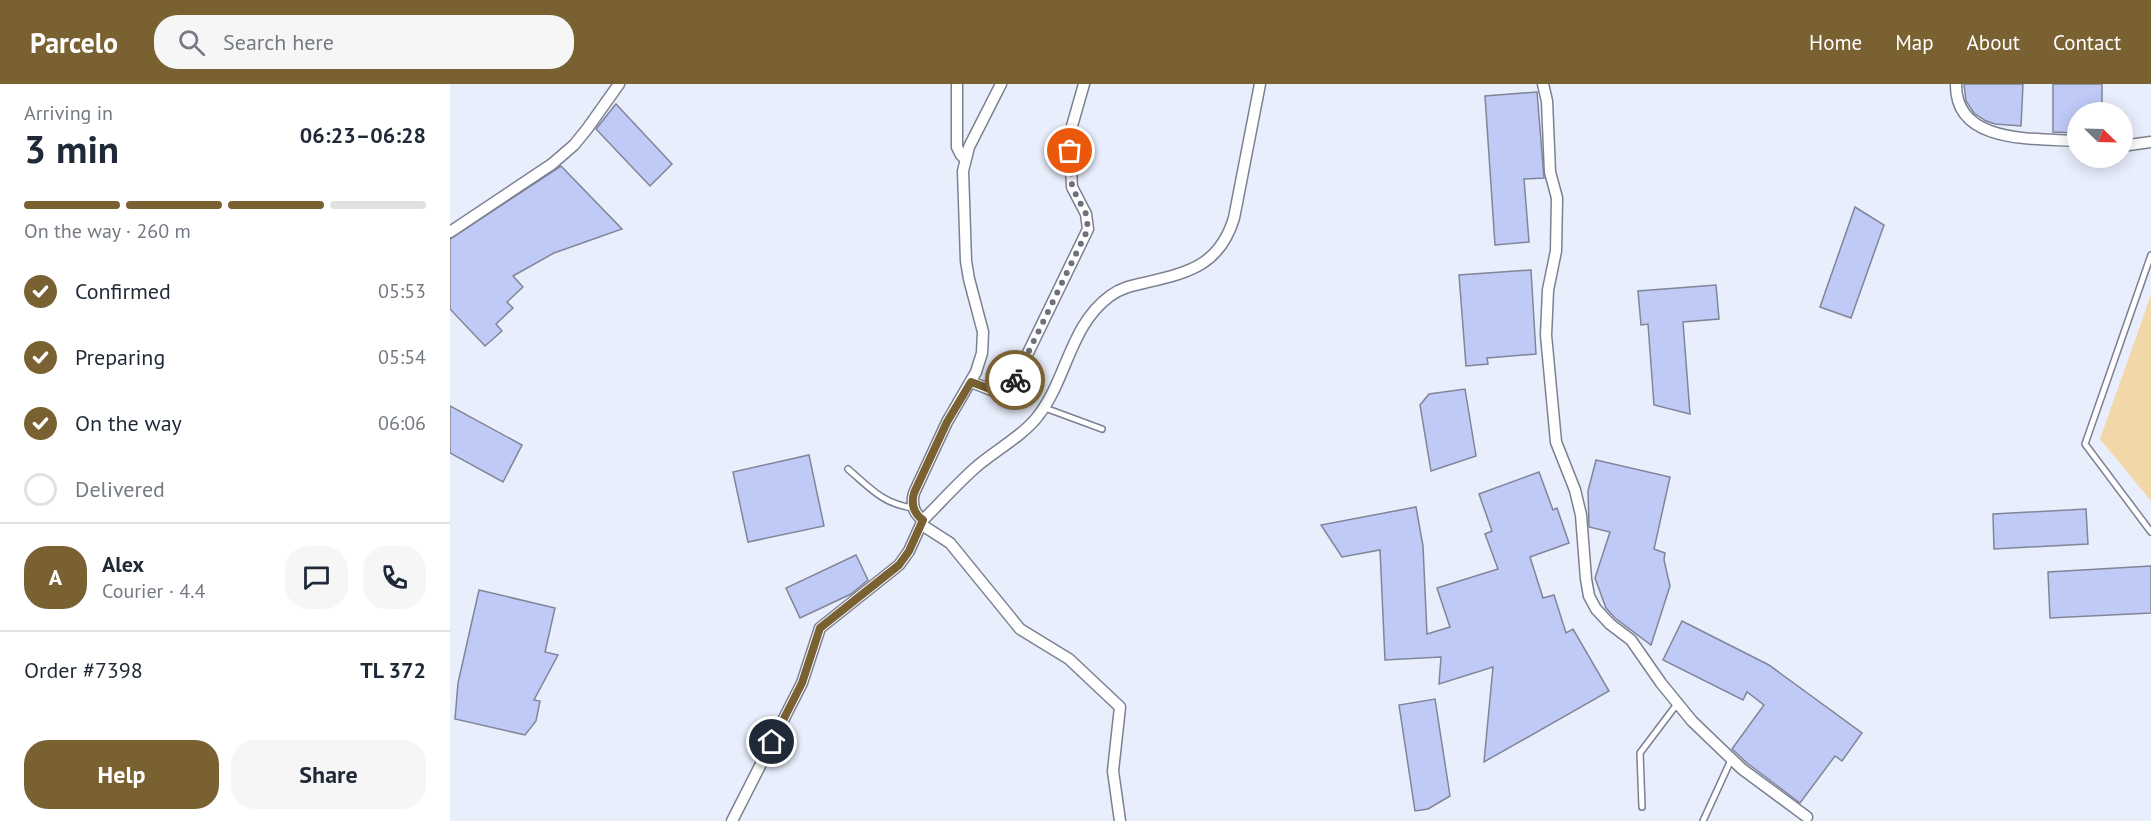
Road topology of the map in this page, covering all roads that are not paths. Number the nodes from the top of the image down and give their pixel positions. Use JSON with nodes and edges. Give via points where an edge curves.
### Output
{"nodes":[{"id":1,"x":619,"y":84,"type":"edge"},
{"id":2,"x":957,"y":84,"type":"edge"},
{"id":3,"x":1002,"y":84,"type":"edge"},
{"id":4,"x":1084,"y":84,"type":"edge"},
{"id":5,"x":1260,"y":84,"type":"edge"},
{"id":6,"x":1543,"y":84,"type":"edge"},
{"id":7,"x":1956,"y":84,"type":"edge"},
{"id":8,"x":2067,"y":140,"type":"edge"},
{"id":9,"x":2151,"y":142,"type":"edge"},
{"id":10,"x":2133,"y":144,"type":"edge"},
{"id":11,"x":965,"y":159,"type":"junction"},
{"id":12,"x":450,"y":232,"type":"edge"},
{"id":13,"x":2151,"y":255,"type":"edge"},
{"id":14,"x":971,"y":382,"type":"junction"},
{"id":15,"x":1045,"y":408,"type":"junction"},
{"id":16,"x":1102,"y":429,"type":"dead end"},
{"id":17,"x":848,"y":469,"type":"dead end"},
{"id":18,"x":913,"y":508,"type":"junction"},
{"id":19,"x":922,"y":522,"type":"junction"},
{"id":20,"x":2151,"y":532,"type":"edge"},
{"id":21,"x":1678,"y":703,"type":"junction"},
{"id":22,"x":1731,"y":759,"type":"junction"},
{"id":23,"x":1642,"y":807,"type":"dead end"},
{"id":24,"x":1807,"y":817,"type":"dead end"},
{"id":25,"x":732,"y":821,"type":"edge"},
{"id":26,"x":1120,"y":821,"type":"edge"},
{"id":27,"x":1703,"y":821,"type":"edge"}],
"edges":[{"from":1,"to":12,"type":"street","via":[[574,145]]},
{"from":2,"to":11,"type":"street","via":[[957,147]]},
{"from":3,"to":11,"type":"street"},
{"from":4,"to":14,"type":"street","via":[[1072,126],[1070,151],[1072,187],[1086,214],[1088,229],[1008,392],[999,393]]},
{"from":5,"to":15,"type":"street","via":[[1242,184],[1224,243],[1198,267],[1123,288],[1103,302],[1070,351]]},
{"from":6,"to":21,"type":"street","via":[[1550,172],[1557,198],[1556,251],[1548,290],[1546,335],[1557,442],[1581,515],[1589,596],[1610,624],[1631,640]]},
{"from":7,"to":8,"type":"street","via":[[1959,107],[1973,123],[2016,138]]},
{"from":9,"to":10,"type":"street"},
{"from":11,"to":14,"type":"street","via":[[962,186],[966,261],[983,332],[979,365]]},
{"from":13,"to":20,"type":"lane","via":[[2085,444]]},
{"from":14,"to":18,"type":"street","via":[[923,472],[912,500]]},
{"from":15,"to":16,"type":"lane"},
{"from":15,"to":19,"type":"street","via":[[975,468]]},
{"from":17,"to":18,"type":"lane","via":[[880,497]]},
{"from":18,"to":19,"type":"street"},
{"from":19,"to":25,"type":"street","via":[[899,565],[820,628],[802,683]]},
{"from":19,"to":26,"type":"street","via":[[950,543],[1020,629],[1069,659],[1120,707],[1113,771]]},
{"from":21,"to":22,"type":"street"},
{"from":21,"to":23,"type":"lane","via":[[1640,753]]},
{"from":22,"to":24,"type":"street"},
{"from":22,"to":27,"type":"lane"}]}
